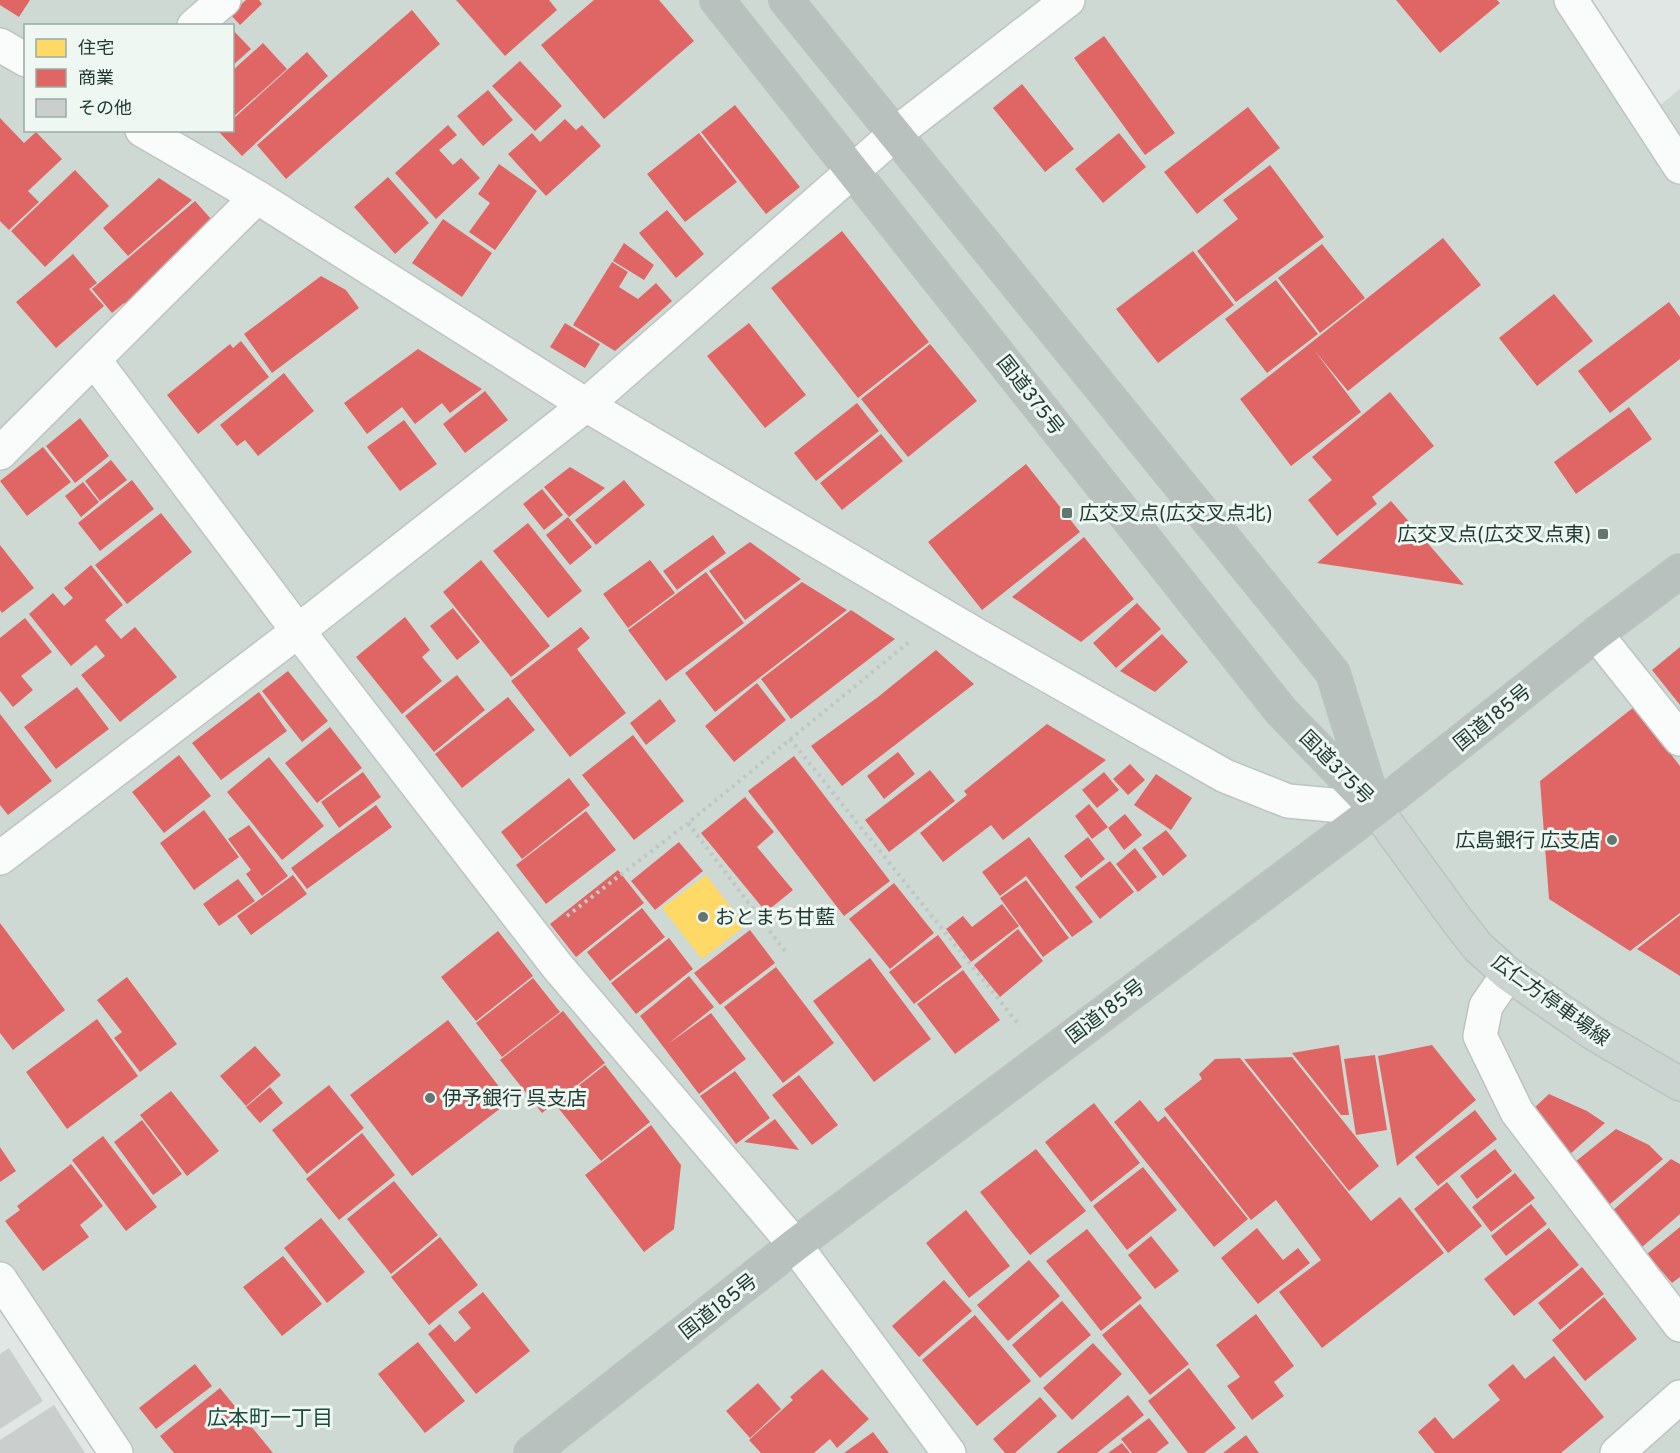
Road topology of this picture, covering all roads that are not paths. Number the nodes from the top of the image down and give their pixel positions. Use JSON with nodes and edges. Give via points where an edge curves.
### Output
{"nodes":[{"id":1,"x":224,"y":0,"type":"edge"},
{"id":2,"x":717,"y":0,"type":"edge"},
{"id":3,"x":786,"y":0,"type":"edge"},
{"id":4,"x":1068,"y":0,"type":"edge"},
{"id":5,"x":1571,"y":0,"type":"edge"},
{"id":6,"x":196,"y":24,"type":"edge"},
{"id":7,"x":0,"y":45,"type":"edge"},
{"id":8,"x":24,"y":59,"type":"edge"},
{"id":9,"x":145,"y":132,"type":"edge"},
{"id":10,"x":895,"y":134,"type":"junction"},
{"id":11,"x":1680,"y":167,"type":"edge"},
{"id":12,"x":854,"y":172,"type":"junction"},
{"id":13,"x":257,"y":197,"type":"junction"},
{"id":14,"x":95,"y":361,"type":"junction"},
{"id":15,"x":586,"y":405,"type":"junction"},
{"id":16,"x":0,"y":453,"type":"edge"},
{"id":17,"x":1680,"y":571,"type":"edge"},
{"id":18,"x":298,"y":631,"type":"junction"},
{"id":19,"x":1596,"y":634,"type":"junction"},
{"id":20,"x":1680,"y":739,"type":"edge"},
{"id":21,"x":1376,"y":809,"type":"junction"},
{"id":22,"x":0,"y":858,"type":"edge"},
{"id":23,"x":1508,"y":974,"type":"junction"},
{"id":24,"x":1680,"y":1084,"type":"edge"},
{"id":25,"x":795,"y":1245,"type":"junction"},
{"id":26,"x":0,"y":1279,"type":"edge"},
{"id":27,"x":1680,"y":1325,"type":"edge"},
{"id":28,"x":1680,"y":1397,"type":"edge"},
{"id":29,"x":116,"y":1453,"type":"edge"},
{"id":30,"x":531,"y":1453,"type":"edge"},
{"id":31,"x":949,"y":1453,"type":"edge"},
{"id":32,"x":1617,"y":1453,"type":"edge"}],
"edges":[{"from":1,"to":6,"type":"street"},
{"from":2,"to":12,"type":"highway","name":"国道375号"},
{"from":3,"to":10,"type":"highway","name":"国道375号"},
{"from":4,"to":10,"type":"street"},
{"from":5,"to":11,"type":"street"},
{"from":7,"to":8,"type":"street"},
{"from":9,"to":13,"type":"street"},
{"from":10,"to":12,"type":"street"},
{"from":10,"to":21,"type":"highway","name":"国道375号","via":[[1333,672]]},
{"from":12,"to":15,"type":"street"},
{"from":12,"to":21,"type":"highway","name":"国道375号","via":[[1281,711]]},
{"from":13,"to":14,"type":"street"},
{"from":13,"to":15,"type":"street"},
{"from":14,"to":16,"type":"street"},
{"from":14,"to":18,"type":"street"},
{"from":15,"to":18,"type":"street"},
{"from":15,"to":21,"type":"street","via":[[1225,776],[1288,801]]},
{"from":17,"to":19,"type":"highway","name":"国道185号"},
{"from":18,"to":22,"type":"street"},
{"from":18,"to":25,"type":"street","via":[[536,939]]},
{"from":19,"to":20,"type":"street"},
{"from":19,"to":21,"type":"highway","name":"国道185号"},
{"from":21,"to":23,"type":"main road","name":"広仁方停車場線","via":[[1478,947]]},
{"from":21,"to":25,"type":"highway","name":"国道185号"},
{"from":23,"to":24,"type":"main road","name":"広仁方停車場線","via":[[1596,1035]]},
{"from":23,"to":27,"type":"street","via":[[1486,1006],[1480,1036],[1517,1112]]},
{"from":25,"to":30,"type":"highway","name":"国道185号"},
{"from":25,"to":31,"type":"street"},
{"from":26,"to":29,"type":"street"},
{"from":28,"to":32,"type":"street"}]}
